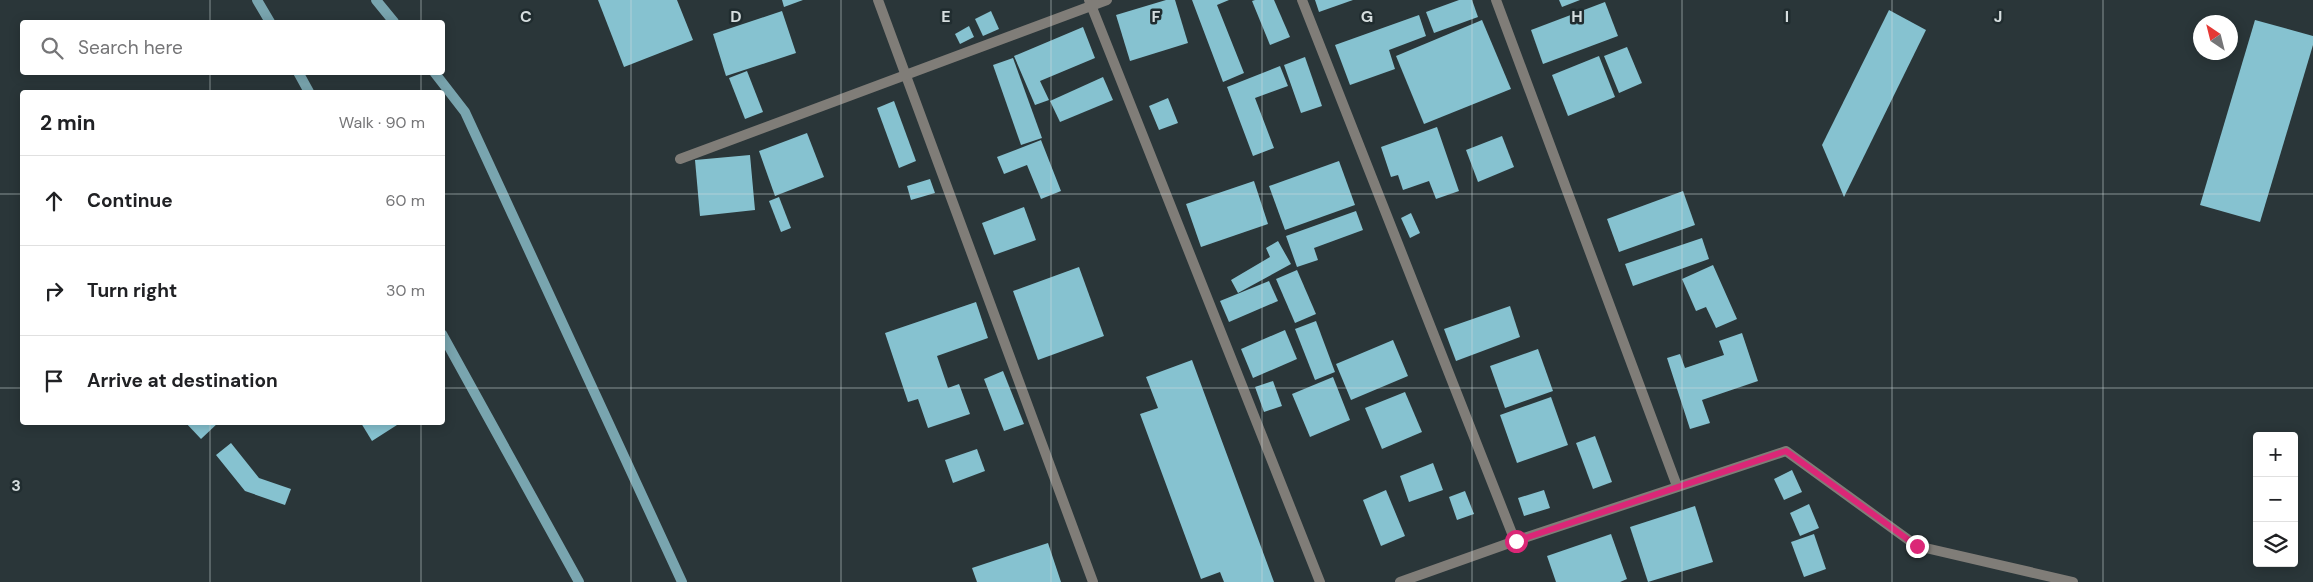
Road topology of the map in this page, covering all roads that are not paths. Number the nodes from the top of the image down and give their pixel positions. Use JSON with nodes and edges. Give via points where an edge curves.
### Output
{"nodes":[{"id":1,"x":878,"y":0,"type":"edge"},
{"id":2,"x":1107,"y":0,"type":"edge"},
{"id":3,"x":1302,"y":0,"type":"edge"},
{"id":4,"x":1496,"y":0,"type":"edge"},
{"id":5,"x":1091,"y":3,"type":"edge"},
{"id":6,"x":904,"y":76,"type":"junction"},
{"id":7,"x":680,"y":159,"type":"dead end"},
{"id":8,"x":1677,"y":486,"type":"junction"},
{"id":9,"x":1516,"y":541,"type":"junction"},
{"id":10,"x":1093,"y":582,"type":"edge"},
{"id":11,"x":1320,"y":582,"type":"edge"},
{"id":12,"x":1400,"y":582,"type":"edge"},
{"id":13,"x":2073,"y":582,"type":"edge"}],
"edges":[{"from":1,"to":6,"type":"street"},
{"from":2,"to":5,"type":"street"},
{"from":3,"to":9,"type":"street"},
{"from":4,"to":8,"type":"street"},
{"from":5,"to":6,"type":"street"},
{"from":5,"to":11,"type":"street"},
{"from":6,"to":7,"type":"street"},
{"from":6,"to":10,"type":"street"},
{"from":8,"to":9,"type":"street"},
{"from":8,"to":13,"type":"street","via":[[1786,451],[1917,546]]},
{"from":9,"to":12,"type":"street"}]}
